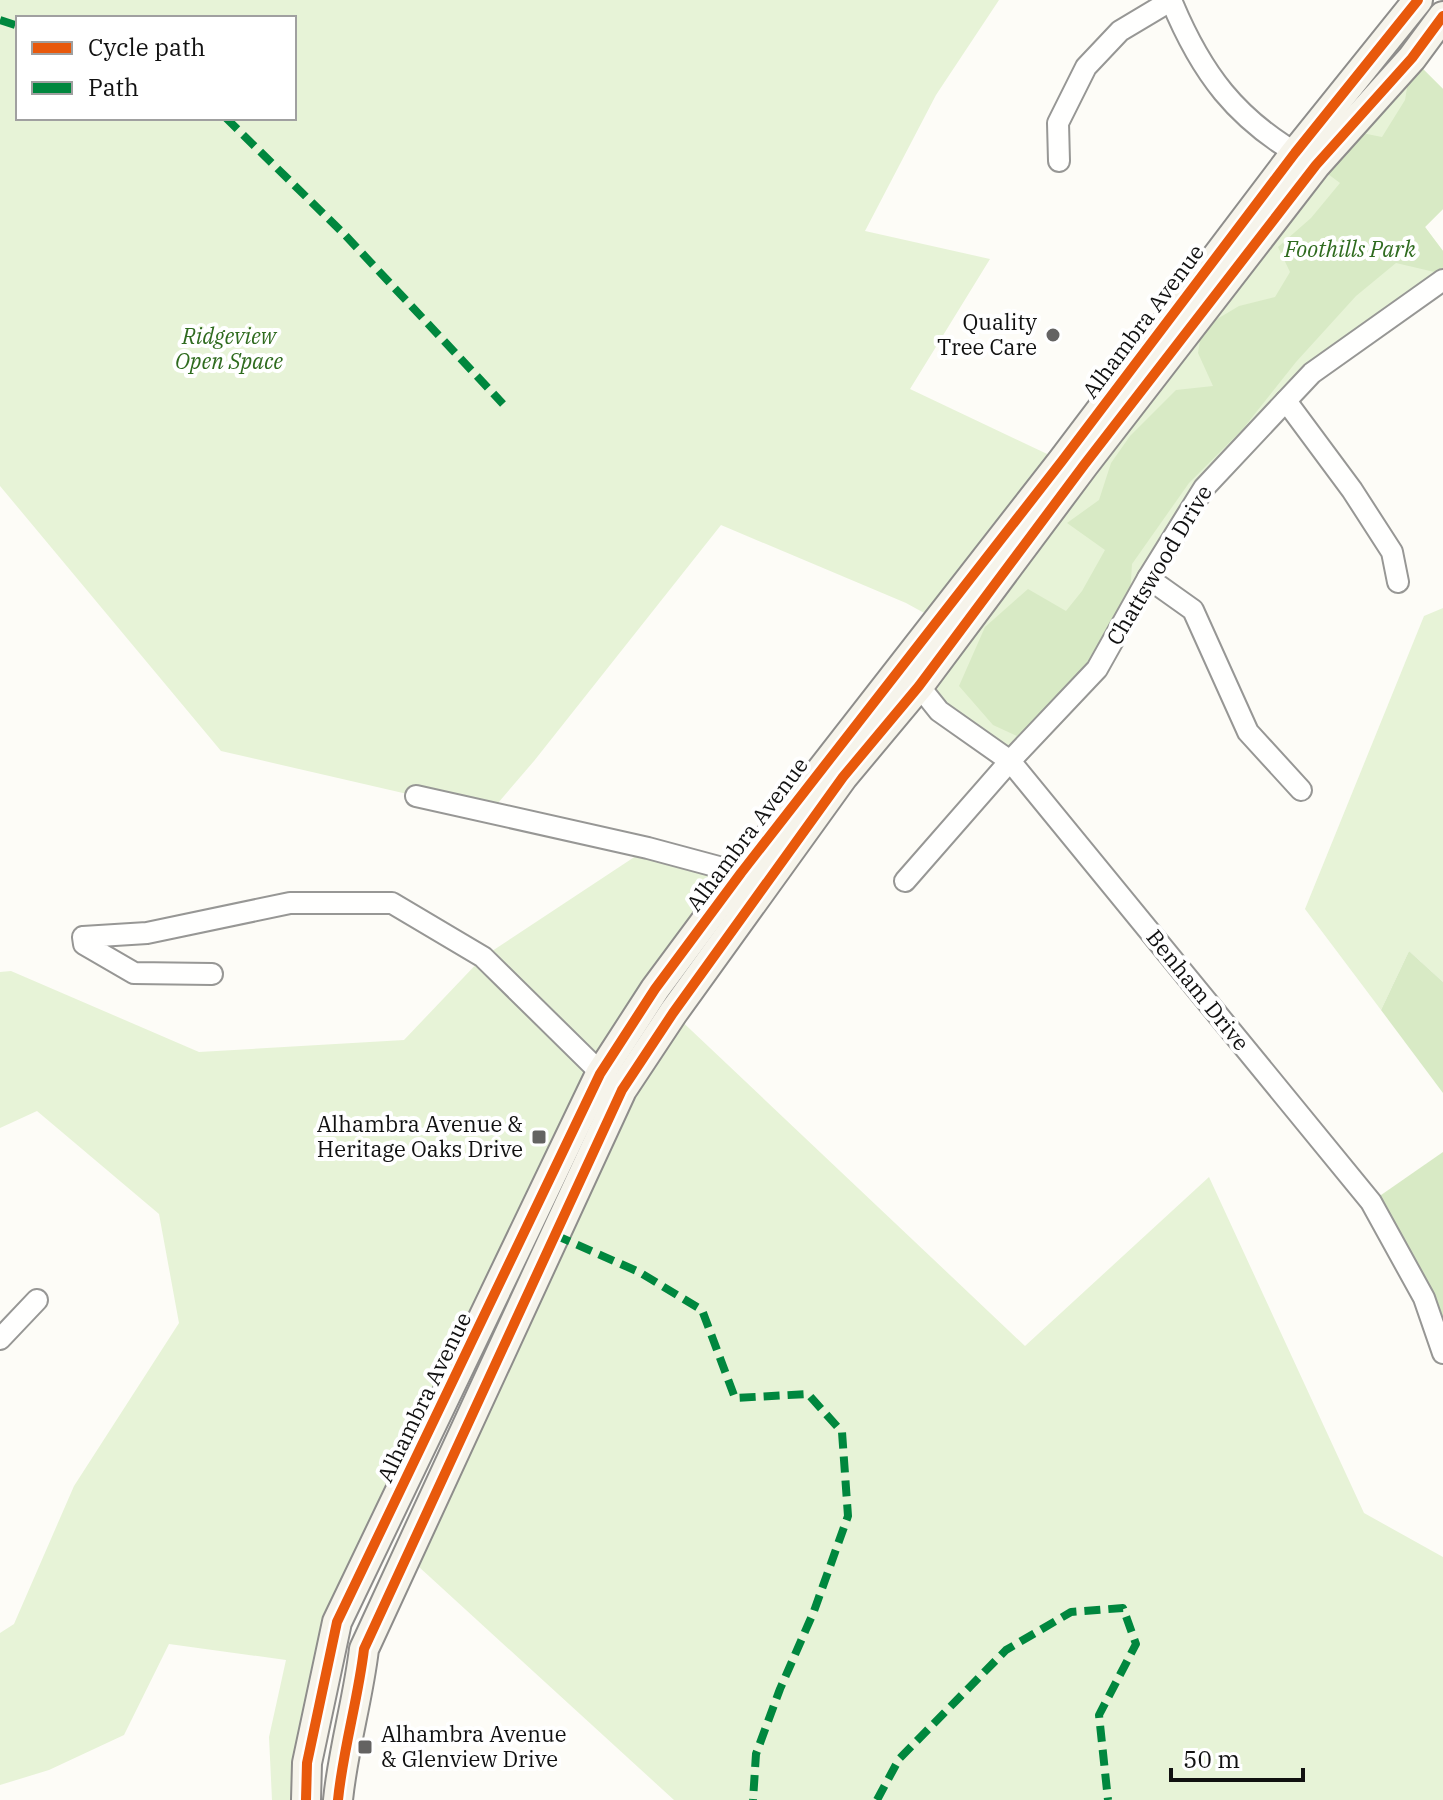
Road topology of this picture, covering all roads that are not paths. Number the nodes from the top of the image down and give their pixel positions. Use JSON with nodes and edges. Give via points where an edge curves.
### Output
{"nodes":[{"id":1,"x":1172,"y":0,"type":"edge"},
{"id":2,"x":1418,"y":0,"type":"edge"},
{"id":3,"x":1443,"y":16,"type":"edge"},
{"id":4,"x":1306,"y":159,"type":"junction"},
{"id":5,"x":1059,"y":161,"type":"dead end"},
{"id":6,"x":1443,"y":280,"type":"edge"},
{"id":7,"x":1286,"y":401,"type":"junction"},
{"id":8,"x":1148,"y":578,"type":"junction"},
{"id":9,"x":1398,"y":582,"type":"dead end"},
{"id":10,"x":907,"y":680,"type":"junction"},
{"id":11,"x":1010,"y":761,"type":"junction"},
{"id":12,"x":1301,"y":790,"type":"dead end"},
{"id":13,"x":416,"y":796,"type":"dead end"},
{"id":14,"x":741,"y":873,"type":"junction"},
{"id":15,"x":905,"y":881,"type":"dead end"},
{"id":16,"x":212,"y":974,"type":"dead end"},
{"id":17,"x":611,"y":1082,"type":"junction"},
{"id":18,"x":37,"y":1300,"type":"dead end"},
{"id":19,"x":0,"y":1339,"type":"edge"},
{"id":20,"x":1443,"y":1353,"type":"edge"},
{"id":21,"x":306,"y":1800,"type":"edge"},
{"id":22,"x":338,"y":1800,"type":"edge"}],
"edges":[{"from":1,"to":4,"type":"street","via":[[1203,67],[1231,104]]},
{"from":1,"to":5,"type":"street","via":[[1120,31],[1086,67],[1058,123]]},
{"from":2,"to":4,"type":"main road","name":"Alhambra Avenue"},
{"from":3,"to":4,"type":"main road","name":"Alhambra Avenue","via":[[1412,58]]},
{"from":4,"to":10,"type":"main road","name":"Alhambra Avenue","via":[[1084,465]]},
{"from":6,"to":7,"type":"street","name":"Chattswood Drive","via":[[1312,373]]},
{"from":7,"to":8,"type":"street","name":"Chattswood Drive","via":[[1204,488]]},
{"from":7,"to":9,"type":"street","via":[[1392,552]]},
{"from":8,"to":11,"type":"street","name":"Chattswood Drive","via":[[1097,669]]},
{"from":8,"to":12,"type":"street","via":[[1193,610],[1248,732]]},
{"from":10,"to":11,"type":"street","name":"Benham Drive","via":[[939,711]]},
{"from":10,"to":14,"type":"main road","name":"Alhambra Avenue"},
{"from":10,"to":17,"type":"main road","name":"Alhambra Avenue","via":[[673,1013]]},
{"from":11,"to":15,"type":"street","name":"Chattswood Drive"},
{"from":11,"to":20,"type":"street","name":"Benham Drive","via":[[1371,1202],[1424,1298]]},
{"from":13,"to":14,"type":"street"},
{"from":14,"to":17,"type":"main road","name":"Alhambra Avenue","via":[[655,989]]},
{"from":16,"to":17,"type":"street","via":[[134,973],[84,944],[83,937],[147,933],[290,903],[392,903],[483,957]]},
{"from":17,"to":21,"type":"main road","name":"Alhambra Avenue","via":[[337,1622],[307,1763]]},
{"from":17,"to":22,"type":"main road","name":"Alhambra Avenue","via":[[364,1649]]},
{"from":18,"to":19,"type":"street"}]}
